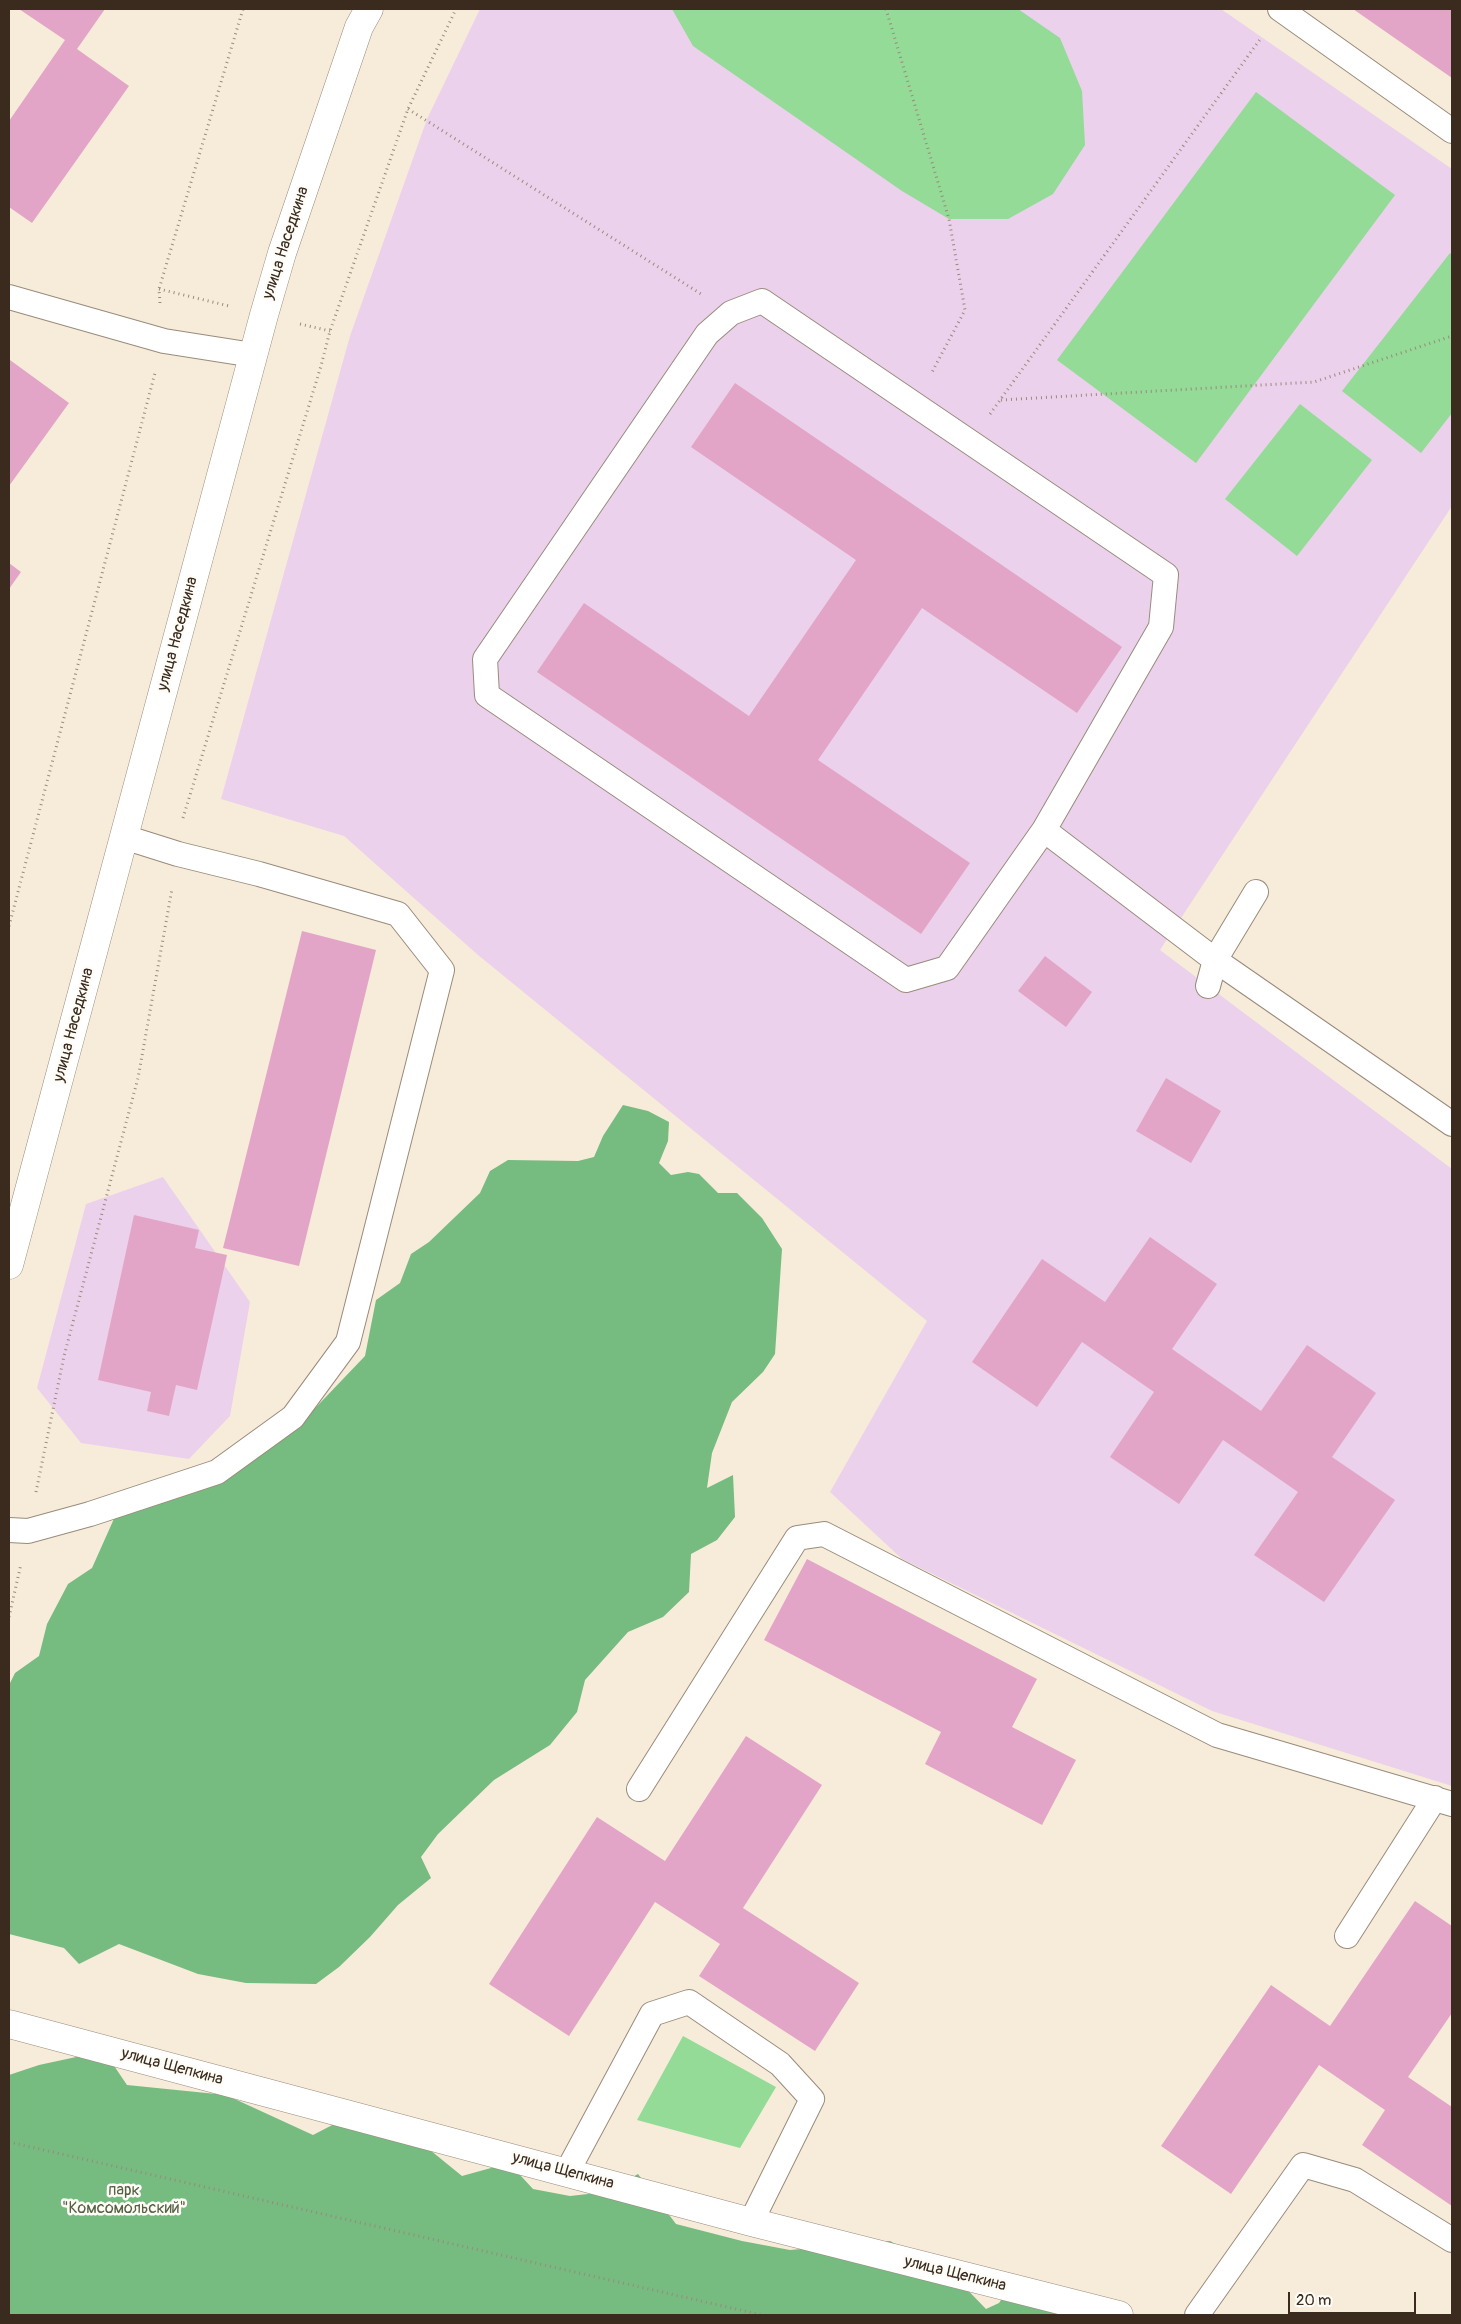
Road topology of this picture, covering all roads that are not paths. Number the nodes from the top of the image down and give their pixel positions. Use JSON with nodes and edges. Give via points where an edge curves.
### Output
{"nodes":[{"id":1,"x":369,"y":9,"type":"edge"},
{"id":2,"x":1280,"y":9,"type":"edge"},
{"id":3,"x":1452,"y":131,"type":"edge"},
{"id":4,"x":9,"y":297,"type":"edge"},
{"id":5,"x":253,"y":355,"type":"junction"},
{"id":6,"x":1044,"y":830,"type":"junction"},
{"id":7,"x":124,"y":837,"type":"junction"},
{"id":8,"x":1256,"y":892,"type":"dead end"},
{"id":9,"x":1214,"y":960,"type":"junction"},
{"id":10,"x":1208,"y":986,"type":"dead end"},
{"id":11,"x":1452,"y":1124,"type":"edge"},
{"id":12,"x":9,"y":1265,"type":"edge"},
{"id":13,"x":18,"y":1531,"type":"edge"},
{"id":14,"x":639,"y":1789,"type":"dead end"},
{"id":15,"x":1444,"y":1801,"type":"edge"},
{"id":16,"x":1346,"y":1936,"type":"dead end"},
{"id":17,"x":9,"y":2024,"type":"edge"},
{"id":18,"x":567,"y":2172,"type":"junction"},
{"id":19,"x":751,"y":2222,"type":"junction"},
{"id":20,"x":1452,"y":2240,"type":"edge"},
{"id":21,"x":1118,"y":2315,"type":"edge"},
{"id":22,"x":1196,"y":2315,"type":"edge"}],
"edges":[{"from":1,"to":5,"type":"main road","name":"улица Наседкина","via":[[359,27],[282,253]]},
{"from":2,"to":3,"type":"lane"},
{"from":4,"to":5,"type":"lane","via":[[164,341]]},
{"from":5,"to":7,"type":"main road","name":"улица Наседкина"},
{"from":6,"to":6,"type":"lane","via":[[948,968],[906,980],[487,695],[485,659],[707,334],[731,313],[762,301],[1166,575],[1161,627]]},
{"from":6,"to":9,"type":"lane"},
{"from":7,"to":12,"type":"main road","name":"улица Наседкина"},
{"from":7,"to":13,"type":"lane","via":[[398,914],[442,970],[348,1342],[292,1418],[217,1472],[90,1514]]},
{"from":8,"to":9,"type":"lane"},
{"from":9,"to":10,"type":"lane"},
{"from":9,"to":11,"type":"lane"},
{"from":14,"to":15,"type":"lane","via":[[797,1538],[824,1534],[1217,1735]]},
{"from":15,"to":16,"type":"lane"},
{"from":17,"to":18,"type":"main road","name":"улица Щепкина"},
{"from":18,"to":19,"type":"main road","name":"улица Щепкина"},
{"from":18,"to":19,"type":"lane","via":[[652,2014],[690,2002],[780,2064],[812,2099]]},
{"from":19,"to":21,"type":"main road","name":"улица Щепкина"},
{"from":20,"to":22,"type":"lane","via":[[1355,2180],[1303,2165]]}]}
